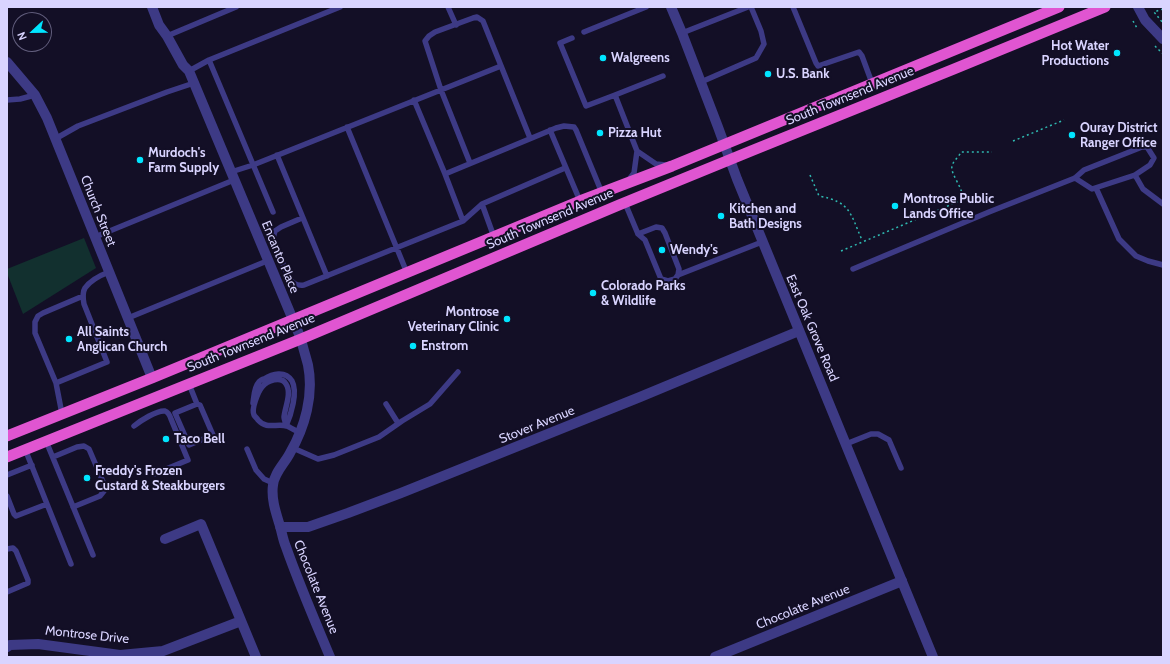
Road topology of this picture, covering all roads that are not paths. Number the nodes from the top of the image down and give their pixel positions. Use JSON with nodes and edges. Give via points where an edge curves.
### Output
{"nodes":[{"id":1,"x":152,"y":7,"type":"edge"},
{"id":2,"x":236,"y":7,"type":"edge"},
{"id":3,"x":340,"y":7,"type":"edge"},
{"id":4,"x":448,"y":7,"type":"edge"},
{"id":5,"x":646,"y":7,"type":"edge"},
{"id":6,"x":671,"y":7,"type":"edge"},
{"id":7,"x":748,"y":7,"type":"edge"},
{"id":8,"x":751,"y":7,"type":"edge"},
{"id":9,"x":793,"y":7,"type":"edge"},
{"id":10,"x":1059,"y":7,"type":"edge"},
{"id":11,"x":1104,"y":7,"type":"edge"},
{"id":12,"x":1138,"y":7,"type":"edge"},
{"id":13,"x":456,"y":25,"type":"junction"},
{"id":14,"x":584,"y":32,"type":"dead end"},
{"id":15,"x":682,"y":33,"type":"junction"},
{"id":16,"x":167,"y":36,"type":"junction"},
{"id":17,"x":572,"y":38,"type":"dead end"},
{"id":18,"x":1163,"y":39,"type":"edge"},
{"id":19,"x":209,"y":60,"type":"junction"},
{"id":20,"x":7,"y":62,"type":"edge"},
{"id":21,"x":501,"y":66,"type":"junction"},
{"id":22,"x":189,"y":71,"type":"junction"},
{"id":23,"x":663,"y":76,"type":"dead end"},
{"id":24,"x":194,"y":82,"type":"junction"},
{"id":25,"x":701,"y":82,"type":"junction"},
{"id":26,"x":872,"y":83,"type":"junction"},
{"id":27,"x":441,"y":90,"type":"junction"},
{"id":28,"x":35,"y":95,"type":"junction"},
{"id":29,"x":615,"y":95,"type":"junction"},
{"id":30,"x":7,"y":100,"type":"edge"},
{"id":31,"x":414,"y":100,"type":"junction"},
{"id":32,"x":347,"y":127,"type":"junction"},
{"id":33,"x":550,"y":130,"type":"junction"},
{"id":34,"x":530,"y":138,"type":"junction"},
{"id":35,"x":55,"y":139,"type":"junction"},
{"id":36,"x":724,"y":144,"type":"junction"},
{"id":37,"x":637,"y":151,"type":"junction"},
{"id":38,"x":277,"y":155,"type":"junction"},
{"id":39,"x":730,"y":159,"type":"junction"},
{"id":40,"x":470,"y":163,"type":"junction"},
{"id":41,"x":253,"y":165,"type":"junction"},
{"id":42,"x":672,"y":166,"type":"junction"},
{"id":43,"x":565,"y":168,"type":"junction"},
{"id":44,"x":445,"y":174,"type":"junction"},
{"id":45,"x":1134,"y":175,"type":"junction"},
{"id":46,"x":233,"y":176,"type":"junction"},
{"id":47,"x":1076,"y":178,"type":"junction"},
{"id":48,"x":627,"y":183,"type":"junction"},
{"id":49,"x":1096,"y":188,"type":"junction"},
{"id":50,"x":602,"y":194,"type":"junction"},
{"id":51,"x":580,"y":201,"type":"junction"},
{"id":52,"x":624,"y":203,"type":"junction"},
{"id":53,"x":482,"y":204,"type":"junction"},
{"id":54,"x":1163,"y":204,"type":"edge"},
{"id":55,"x":273,"y":212,"type":"dead end"},
{"id":56,"x":302,"y":218,"type":"junction"},
{"id":57,"x":463,"y":221,"type":"junction"},
{"id":58,"x":638,"y":234,"type":"junction"},
{"id":59,"x":95,"y":237,"type":"junction"},
{"id":60,"x":494,"y":237,"type":"junction"},
{"id":61,"x":762,"y":242,"type":"junction"},
{"id":62,"x":397,"y":248,"type":"junction"},
{"id":63,"x":267,"y":260,"type":"junction"},
{"id":64,"x":1163,"y":265,"type":"edge"},
{"id":65,"x":853,"y":269,"type":"dead end"},
{"id":66,"x":109,"y":272,"type":"junction"},
{"id":67,"x":407,"y":273,"type":"junction"},
{"id":68,"x":678,"y":275,"type":"junction"},
{"id":69,"x":327,"y":276,"type":"junction"},
{"id":70,"x":83,"y":296,"type":"junction"},
{"id":71,"x":128,"y":318,"type":"junction"},
{"id":72,"x":293,"y":320,"type":"junction"},
{"id":73,"x":799,"y":331,"type":"junction"},
{"id":74,"x":301,"y":339,"type":"junction"},
{"id":75,"x":458,"y":372,"type":"dead end"},
{"id":76,"x":152,"y":378,"type":"junction"},
{"id":77,"x":56,"y":383,"type":"junction"},
{"id":78,"x":189,"y":384,"type":"junction"},
{"id":79,"x":197,"y":404,"type":"junction"},
{"id":80,"x":386,"y":404,"type":"dead end"},
{"id":81,"x":62,"y":414,"type":"junction"},
{"id":82,"x":398,"y":424,"type":"junction"},
{"id":83,"x":134,"y":426,"type":"dead end"},
{"id":84,"x":286,"y":426,"type":"junction"},
{"id":85,"x":301,"y":433,"type":"junction"},
{"id":86,"x":7,"y":436,"type":"edge"},
{"id":87,"x":46,"y":441,"type":"junction"},
{"id":88,"x":846,"y":444,"type":"junction"},
{"id":89,"x":293,"y":448,"type":"junction"},
{"id":90,"x":25,"y":449,"type":"junction"},
{"id":91,"x":247,"y":449,"type":"dead end"},
{"id":92,"x":7,"y":457,"type":"edge"},
{"id":93,"x":53,"y":457,"type":"junction"},
{"id":94,"x":32,"y":465,"type":"junction"},
{"id":95,"x":901,"y":468,"type":"dead end"},
{"id":96,"x":154,"y":474,"type":"dead end"},
{"id":97,"x":7,"y":475,"type":"edge"},
{"id":98,"x":273,"y":483,"type":"junction"},
{"id":99,"x":7,"y":496,"type":"edge"},
{"id":100,"x":47,"y":504,"type":"junction"},
{"id":101,"x":73,"y":507,"type":"junction"},
{"id":102,"x":280,"y":527,"type":"junction"},
{"id":103,"x":165,"y":539,"type":"dead end"},
{"id":104,"x":7,"y":549,"type":"edge"},
{"id":105,"x":93,"y":555,"type":"dead end"},
{"id":106,"x":71,"y":564,"type":"dead end"},
{"id":107,"x":902,"y":581,"type":"junction"},
{"id":108,"x":7,"y":592,"type":"edge"},
{"id":109,"x":241,"y":621,"type":"junction"},
{"id":110,"x":7,"y":647,"type":"edge"},
{"id":111,"x":120,"y":656,"type":"edge"},
{"id":112,"x":256,"y":657,"type":"edge"},
{"id":113,"x":330,"y":657,"type":"edge"},
{"id":114,"x":715,"y":657,"type":"edge"},
{"id":115,"x":933,"y":657,"type":"edge"}],
"edges":[{"from":1,"to":16,"type":"street","name":"Encanto Place","via":[[159,25]]},
{"from":2,"to":16,"type":"lane"},
{"from":3,"to":19,"type":"lane"},
{"from":4,"to":13,"type":"lane"},
{"from":5,"to":14,"type":"lane"},
{"from":6,"to":15,"type":"street","name":"East Oak Grove Road"},
{"from":7,"to":15,"type":"lane"},
{"from":8,"to":25,"type":"lane","via":[[764,44],[756,58]]},
{"from":9,"to":26,"type":"lane","via":[[818,66],[858,52]]},
{"from":10,"to":26,"type":"highway","name":"South Townsend Avenue"},
{"from":11,"to":39,"type":"highway","name":"South Townsend Avenue"},
{"from":12,"to":18,"type":"street","via":[[1145,20]]},
{"from":13,"to":21,"type":"lane","via":[[478,17],[483,21]]},
{"from":13,"to":27,"type":"lane","via":[[435,32],[425,41]]},
{"from":15,"to":25,"type":"street","name":"East Oak Grove Road"},
{"from":16,"to":22,"type":"street","name":"Encanto Place"},
{"from":17,"to":29,"type":"lane","via":[[560,43],[586,106]]},
{"from":19,"to":22,"type":"lane"},
{"from":19,"to":41,"type":"lane"},
{"from":20,"to":28,"type":"street","name":"Church Street"},
{"from":21,"to":27,"type":"lane"},
{"from":21,"to":34,"type":"lane"},
{"from":22,"to":24,"type":"street","name":"Encanto Place"},
{"from":23,"to":29,"type":"lane"},
{"from":24,"to":35,"type":"lane","via":[[78,126]]},
{"from":24,"to":46,"type":"street","name":"Encanto Place"},
{"from":25,"to":36,"type":"street","name":"East Oak Grove Road"},
{"from":26,"to":36,"type":"highway","name":"South Townsend Avenue"},
{"from":27,"to":31,"type":"lane"},
{"from":27,"to":40,"type":"lane"},
{"from":28,"to":30,"type":"lane"},
{"from":28,"to":35,"type":"street","name":"Church Street"},
{"from":29,"to":37,"type":"lane"},
{"from":31,"to":32,"type":"lane"},
{"from":31,"to":44,"type":"lane"},
{"from":32,"to":38,"type":"lane"},
{"from":32,"to":62,"type":"lane"},
{"from":33,"to":34,"type":"lane"},
{"from":33,"to":43,"type":"lane"},
{"from":33,"to":50,"type":"lane","via":[[564,126],[574,127]]},
{"from":34,"to":40,"type":"lane"},
{"from":35,"to":59,"type":"street","name":"Church Street"},
{"from":36,"to":39,"type":"street","name":"East Oak Grove Road"},
{"from":36,"to":42,"type":"highway","name":"South Townsend Avenue"},
{"from":37,"to":42,"type":"lane","via":[[656,164]]},
{"from":37,"to":48,"type":"lane","via":[[634,173]]},
{"from":38,"to":41,"type":"lane"},
{"from":38,"to":56,"type":"lane"},
{"from":39,"to":52,"type":"highway","name":"South Townsend Avenue"},
{"from":39,"to":61,"type":"street","name":"East Oak Grove Road"},
{"from":40,"to":44,"type":"lane"},
{"from":41,"to":46,"type":"lane"},
{"from":41,"to":55,"type":"lane"},
{"from":42,"to":48,"type":"highway","name":"South Townsend Avenue"},
{"from":43,"to":51,"type":"lane"},
{"from":43,"to":53,"type":"lane"},
{"from":44,"to":57,"type":"lane"},
{"from":45,"to":47,"type":"lane","via":[[1150,165],[1154,158],[1147,148],[1142,147],[1084,170]]},
{"from":45,"to":49,"type":"lane"},
{"from":45,"to":54,"type":"lane","via":[[1143,189]]},
{"from":46,"to":59,"type":"lane"},
{"from":46,"to":63,"type":"street","name":"Encanto Place"},
{"from":47,"to":49,"type":"lane","via":[[1092,189]]},
{"from":47,"to":65,"type":"lane"},
{"from":48,"to":50,"type":"highway","name":"South Townsend Avenue"},
{"from":49,"to":64,"type":"lane","via":[[1119,239],[1136,256]]},
{"from":50,"to":51,"type":"highway","name":"South Townsend Avenue"},
{"from":51,"to":60,"type":"highway","name":"South Townsend Avenue"},
{"from":52,"to":58,"type":"lane"},
{"from":52,"to":74,"type":"highway","name":"South Townsend Avenue"},
{"from":53,"to":57,"type":"lane"},
{"from":53,"to":60,"type":"lane"},
{"from":56,"to":69,"type":"lane"},
{"from":56,"to":69,"type":"lane","via":[[275,231],[273,238],[288,276],[297,286]]},
{"from":57,"to":62,"type":"lane"},
{"from":58,"to":68,"type":"lane","via":[[645,240],[661,279],[668,282]]},
{"from":58,"to":68,"type":"lane","via":[[656,227],[662,228],[679,269]]},
{"from":59,"to":66,"type":"street","name":"Church Street"},
{"from":60,"to":67,"type":"highway","name":"South Townsend Avenue"},
{"from":61,"to":68,"type":"lane"},
{"from":61,"to":73,"type":"street","name":"East Oak Grove Road"},
{"from":62,"to":67,"type":"lane"},
{"from":62,"to":69,"type":"lane"},
{"from":63,"to":71,"type":"lane"},
{"from":63,"to":72,"type":"street","name":"Encanto Place"},
{"from":66,"to":70,"type":"lane","via":[[98,276],[84,289]]},
{"from":66,"to":71,"type":"street","name":"Church Street"},
{"from":67,"to":72,"type":"highway","name":"South Townsend Avenue"},
{"from":70,"to":77,"type":"lane","via":[[43,313],[38,316],[36,322],[36,334]]},
{"from":70,"to":77,"type":"lane","via":[[107,362]]},
{"from":71,"to":76,"type":"street","name":"Church Street"},
{"from":72,"to":74,"type":"street","name":"Encanto Place"},
{"from":72,"to":76,"type":"highway","name":"South Townsend Avenue"},
{"from":73,"to":88,"type":"street","name":"East Oak Grove Road"},
{"from":73,"to":102,"type":"street","name":"Stover Avenue","via":[[348,513],[308,527]]},
{"from":74,"to":78,"type":"highway","name":"South Townsend Avenue"},
{"from":74,"to":85,"type":"street","name":"Encanto Place","via":[[309,384],[308,405]]},
{"from":75,"to":82,"type":"lane","via":[[430,404]]},
{"from":76,"to":81,"type":"highway","name":"South Townsend Avenue"},
{"from":77,"to":81,"type":"lane"},
{"from":78,"to":79,"type":"lane"},
{"from":78,"to":87,"type":"highway","name":"South Townsend Avenue"},
{"from":79,"to":79,"type":"lane","via":[[175,413],[188,445],[213,435],[200,405]]},
{"from":80,"to":82,"type":"lane"},
{"from":81,"to":86,"type":"highway","name":"South Townsend Avenue"},
{"from":82,"to":89,"type":"lane","via":[[379,437],[318,459]]},
{"from":83,"to":96,"type":"lane","via":[[145,418],[162,412],[168,413],[171,419],[188,460]]},
{"from":84,"to":84,"type":"lane","via":[[284,418],[288,390],[287,384],[279,379],[261,388],[253,407],[254,415],[261,423]]},
{"from":84,"to":85,"type":"lane"},
{"from":85,"to":89,"type":"street","name":"Encanto Place"},
{"from":87,"to":90,"type":"highway","name":"South Townsend Avenue"},
{"from":87,"to":93,"type":"lane"},
{"from":88,"to":95,"type":"lane","via":[[871,434],[878,434],[889,440]]},
{"from":88,"to":107,"type":"street","name":"East Oak Grove Road"},
{"from":89,"to":98,"type":"street","name":"Encanto Place"},
{"from":90,"to":92,"type":"highway","name":"South Townsend Avenue"},
{"from":90,"to":94,"type":"lane"},
{"from":91,"to":98,"type":"lane","via":[[256,470],[264,480]]},
{"from":93,"to":101,"type":"lane"},
{"from":93,"to":101,"type":"lane","via":[[84,446],[89,449],[104,484],[104,491],[100,496]]},
{"from":94,"to":97,"type":"lane"},
{"from":94,"to":100,"type":"lane"},
{"from":98,"to":102,"type":"street","name":"Encanto Place","via":[[274,505]]},
{"from":99,"to":100,"type":"lane","via":[[16,516]]},
{"from":100,"to":106,"type":"lane"},
{"from":101,"to":105,"type":"lane"},
{"from":102,"to":113,"type":"street","name":"Chocolate Avenue","via":[[285,546]]},
{"from":103,"to":109,"type":"street","via":[[201,524]]},
{"from":104,"to":108,"type":"lane","via":[[13,548],[16,551],[28,583]]},
{"from":107,"to":114,"type":"street","name":"Chocolate Avenue"},
{"from":107,"to":115,"type":"street","name":"East Oak Grove Road"},
{"from":109,"to":111,"type":"street","name":"Montrose Drive","via":[[163,651]]},
{"from":109,"to":112,"type":"street"},
{"from":110,"to":111,"type":"street","name":"Montrose Drive","via":[[38,644]]}]}
